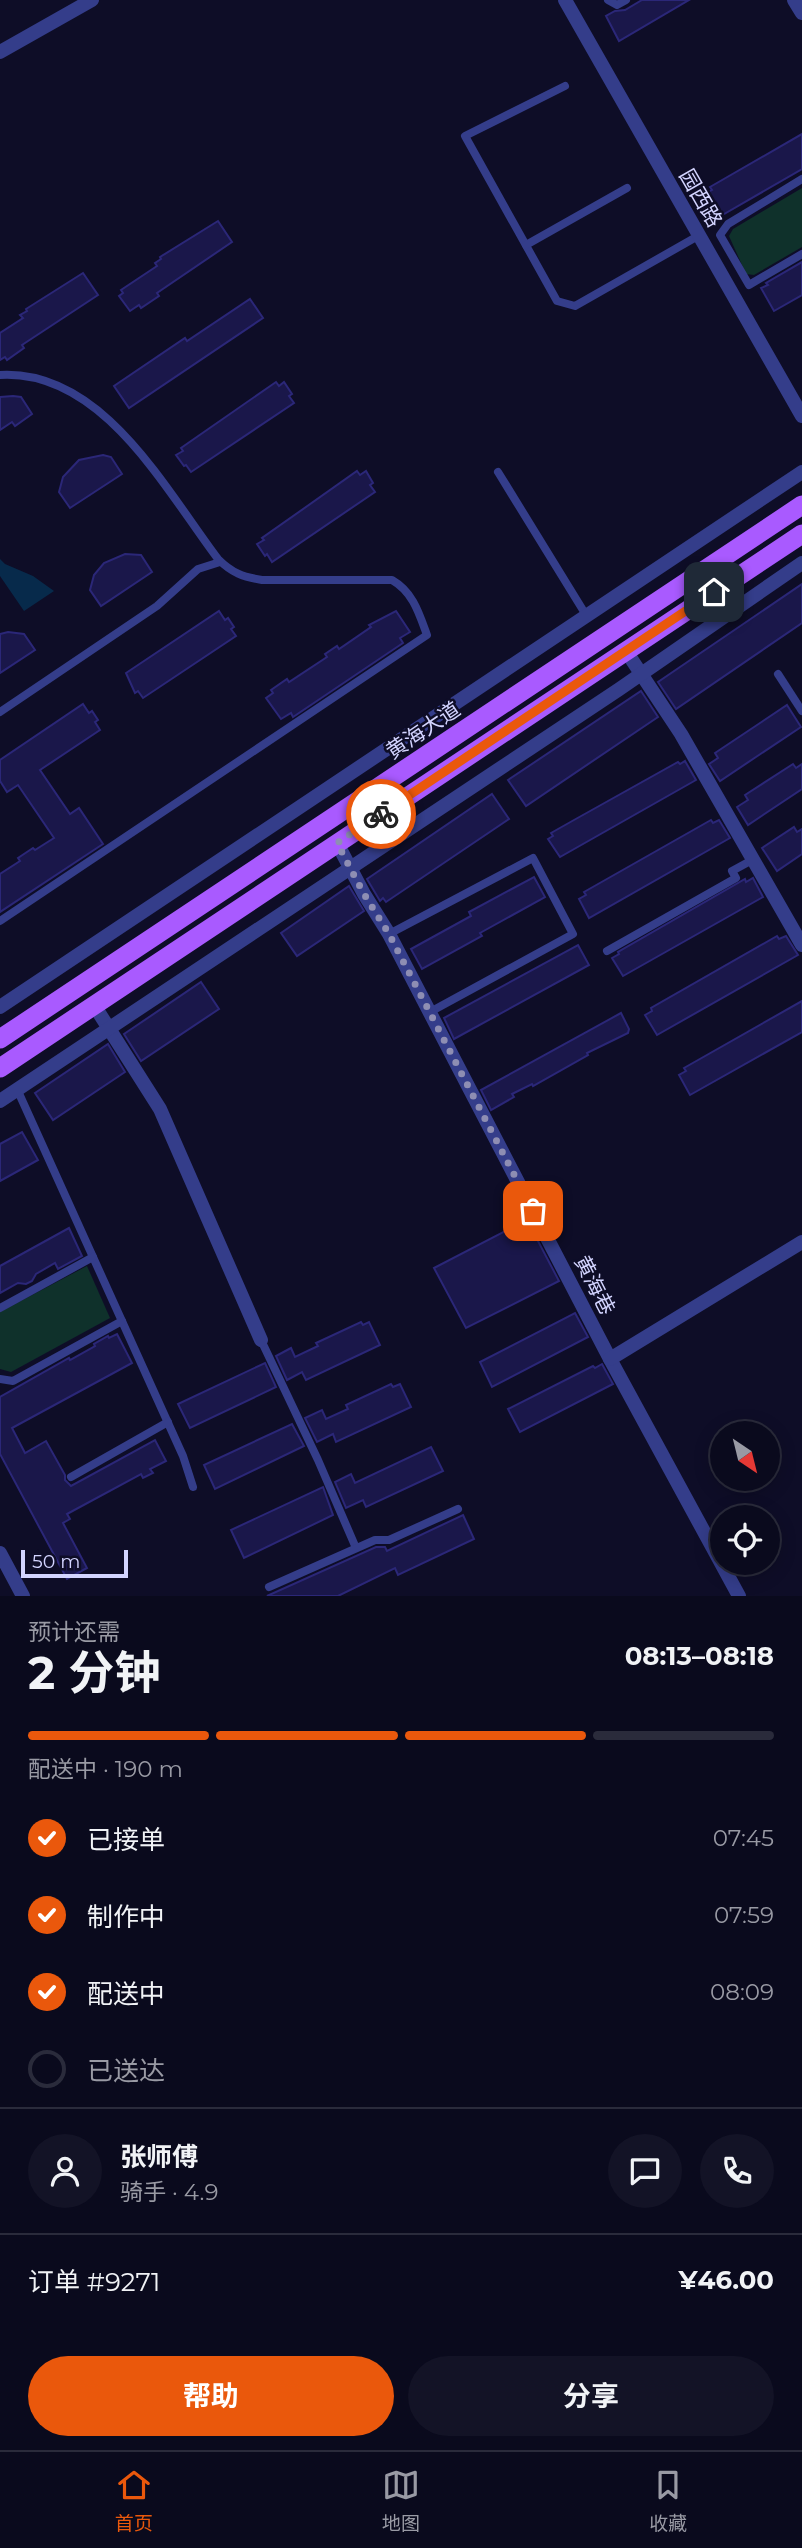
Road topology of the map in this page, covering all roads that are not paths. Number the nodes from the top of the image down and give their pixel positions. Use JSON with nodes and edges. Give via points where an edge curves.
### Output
{"nodes":[{"id":1,"x":92,"y":0,"type":"edge"},
{"id":2,"x":565,"y":0,"type":"edge"},
{"id":3,"x":608,"y":0,"type":"edge"},
{"id":4,"x":626,"y":0,"type":"edge"},
{"id":5,"x":794,"y":0,"type":"edge"},
{"id":6,"x":802,"y":13,"type":"edge"},
{"id":7,"x":0,"y":52,"type":"edge"},
{"id":8,"x":565,"y":86,"type":"dead end"},
{"id":9,"x":802,"y":179,"type":"edge"},
{"id":10,"x":628,"y":188,"type":"dead end"},
{"id":11,"x":698,"y":236,"type":"junction"},
{"id":12,"x":526,"y":245,"type":"junction"},
{"id":13,"x":802,"y":254,"type":"edge"},
{"id":14,"x":0,"y":375,"type":"edge"},
{"id":15,"x":802,"y":416,"type":"edge"},
{"id":16,"x":498,"y":472,"type":"dead end"},
{"id":17,"x":802,"y":472,"type":"edge"},
{"id":18,"x":802,"y":505,"type":"edge"},
{"id":19,"x":802,"y":534,"type":"edge"},
{"id":20,"x":220,"y":562,"type":"junction"},
{"id":21,"x":802,"y":564,"type":"edge"},
{"id":22,"x":586,"y":615,"type":"junction"},
{"id":23,"x":626,"y":651,"type":"junction"},
{"id":24,"x":778,"y":674,"type":"dead end"},
{"id":25,"x":641,"y":675,"type":"junction"},
{"id":26,"x":802,"y":711,"type":"edge"},
{"id":27,"x":0,"y":712,"type":"edge"},
{"id":28,"x":337,"y":843,"type":"junction"},
{"id":29,"x":754,"y":859,"type":"junction"},
{"id":30,"x":350,"y":868,"type":"junction"},
{"id":31,"x":0,"y":921,"type":"edge"},
{"id":32,"x":389,"y":934,"type":"junction"},
{"id":33,"x":802,"y":945,"type":"edge"},
{"id":34,"x":607,"y":951,"type":"dead end"},
{"id":35,"x":94,"y":1005,"type":"junction"},
{"id":36,"x":0,"y":1007,"type":"edge"},
{"id":37,"x":430,"y":1012,"type":"junction"},
{"id":38,"x":109,"y":1029,"type":"junction"},
{"id":39,"x":0,"y":1039,"type":"edge"},
{"id":40,"x":0,"y":1068,"type":"edge"},
{"id":41,"x":17,"y":1089,"type":"junction"},
{"id":42,"x":0,"y":1101,"type":"edge"},
{"id":43,"x":802,"y":1242,"type":"edge"},
{"id":44,"x":93,"y":1257,"type":"junction"},
{"id":45,"x":0,"y":1308,"type":"edge"},
{"id":46,"x":122,"y":1321,"type":"junction"},
{"id":47,"x":261,"y":1340,"type":"joint"},
{"id":48,"x":610,"y":1359,"type":"junction"},
{"id":49,"x":0,"y":1379,"type":"edge"},
{"id":50,"x":168,"y":1422,"type":"junction"},
{"id":51,"x":71,"y":1477,"type":"dead end"},
{"id":52,"x":193,"y":1487,"type":"dead end"},
{"id":53,"x":458,"y":1509,"type":"dead end"},
{"id":54,"x":356,"y":1548,"type":"junction"},
{"id":55,"x":0,"y":1553,"type":"edge"},
{"id":56,"x":269,"y":1587,"type":"dead end"},
{"id":57,"x":23,"y":1596,"type":"edge"},
{"id":58,"x":739,"y":1596,"type":"edge"}],
"edges":[{"from":1,"to":7,"type":"street"},
{"from":2,"to":11,"type":"street","name":"园西路"},
{"from":3,"to":4,"type":"lane","via":[[617,5]]},
{"from":5,"to":6,"type":"street"},
{"from":8,"to":12,"type":"lane","via":[[466,136]]},
{"from":9,"to":13,"type":"lane","via":[[728,224],[720,235],[749,285]]},
{"from":10,"to":12,"type":"lane"},
{"from":11,"to":12,"type":"lane","via":[[575,306],[557,301]]},
{"from":11,"to":15,"type":"street","name":"园西路"},
{"from":14,"to":20,"type":"lane","via":[[35,377],[99,410],[144,458]]},
{"from":16,"to":22,"type":"lane"},
{"from":17,"to":22,"type":"street"},
{"from":18,"to":39,"type":"main road","name":"黄海大道"},
{"from":19,"to":23,"type":"main road"},
{"from":20,"to":27,"type":"lane","via":[[198,569],[157,606]]},
{"from":20,"to":31,"type":"lane","via":[[238,576],[262,580],[391,580],[406,590],[416,605],[427,635]]},
{"from":21,"to":25,"type":"street"},
{"from":22,"to":36,"type":"street"},
{"from":23,"to":25,"type":"street"},
{"from":23,"to":28,"type":"main road"},
{"from":24,"to":26,"type":"lane"},
{"from":25,"to":29,"type":"street"},
{"from":25,"to":30,"type":"street"},
{"from":28,"to":30,"type":"street","name":"黄海巷"},
{"from":28,"to":35,"type":"main road"},
{"from":29,"to":33,"type":"street"},
{"from":29,"to":34,"type":"lane","via":[[732,871],[736,878]]},
{"from":30,"to":32,"type":"street","name":"黄海巷"},
{"from":30,"to":38,"type":"street"},
{"from":32,"to":37,"type":"street","name":"黄海巷"},
{"from":32,"to":37,"type":"lane","via":[[533,858],[573,934]]},
{"from":35,"to":38,"type":"street"},
{"from":35,"to":40,"type":"main road"},
{"from":37,"to":48,"type":"street","name":"黄海巷"},
{"from":38,"to":41,"type":"street"},
{"from":38,"to":47,"type":"street","via":[[160,1109]]},
{"from":41,"to":42,"type":"street"},
{"from":41,"to":44,"type":"lane"},
{"from":43,"to":48,"type":"street"},
{"from":44,"to":45,"type":"lane"},
{"from":44,"to":46,"type":"lane"},
{"from":46,"to":49,"type":"lane","via":[[13,1381]]},
{"from":46,"to":50,"type":"lane"},
{"from":47,"to":54,"type":"lane"},
{"from":48,"to":58,"type":"street","name":"黄海巷"},
{"from":50,"to":51,"type":"lane"},
{"from":50,"to":52,"type":"lane"},
{"from":53,"to":54,"type":"lane","via":[[389,1540]]},
{"from":54,"to":56,"type":"lane"},
{"from":55,"to":57,"type":"street"}]}
